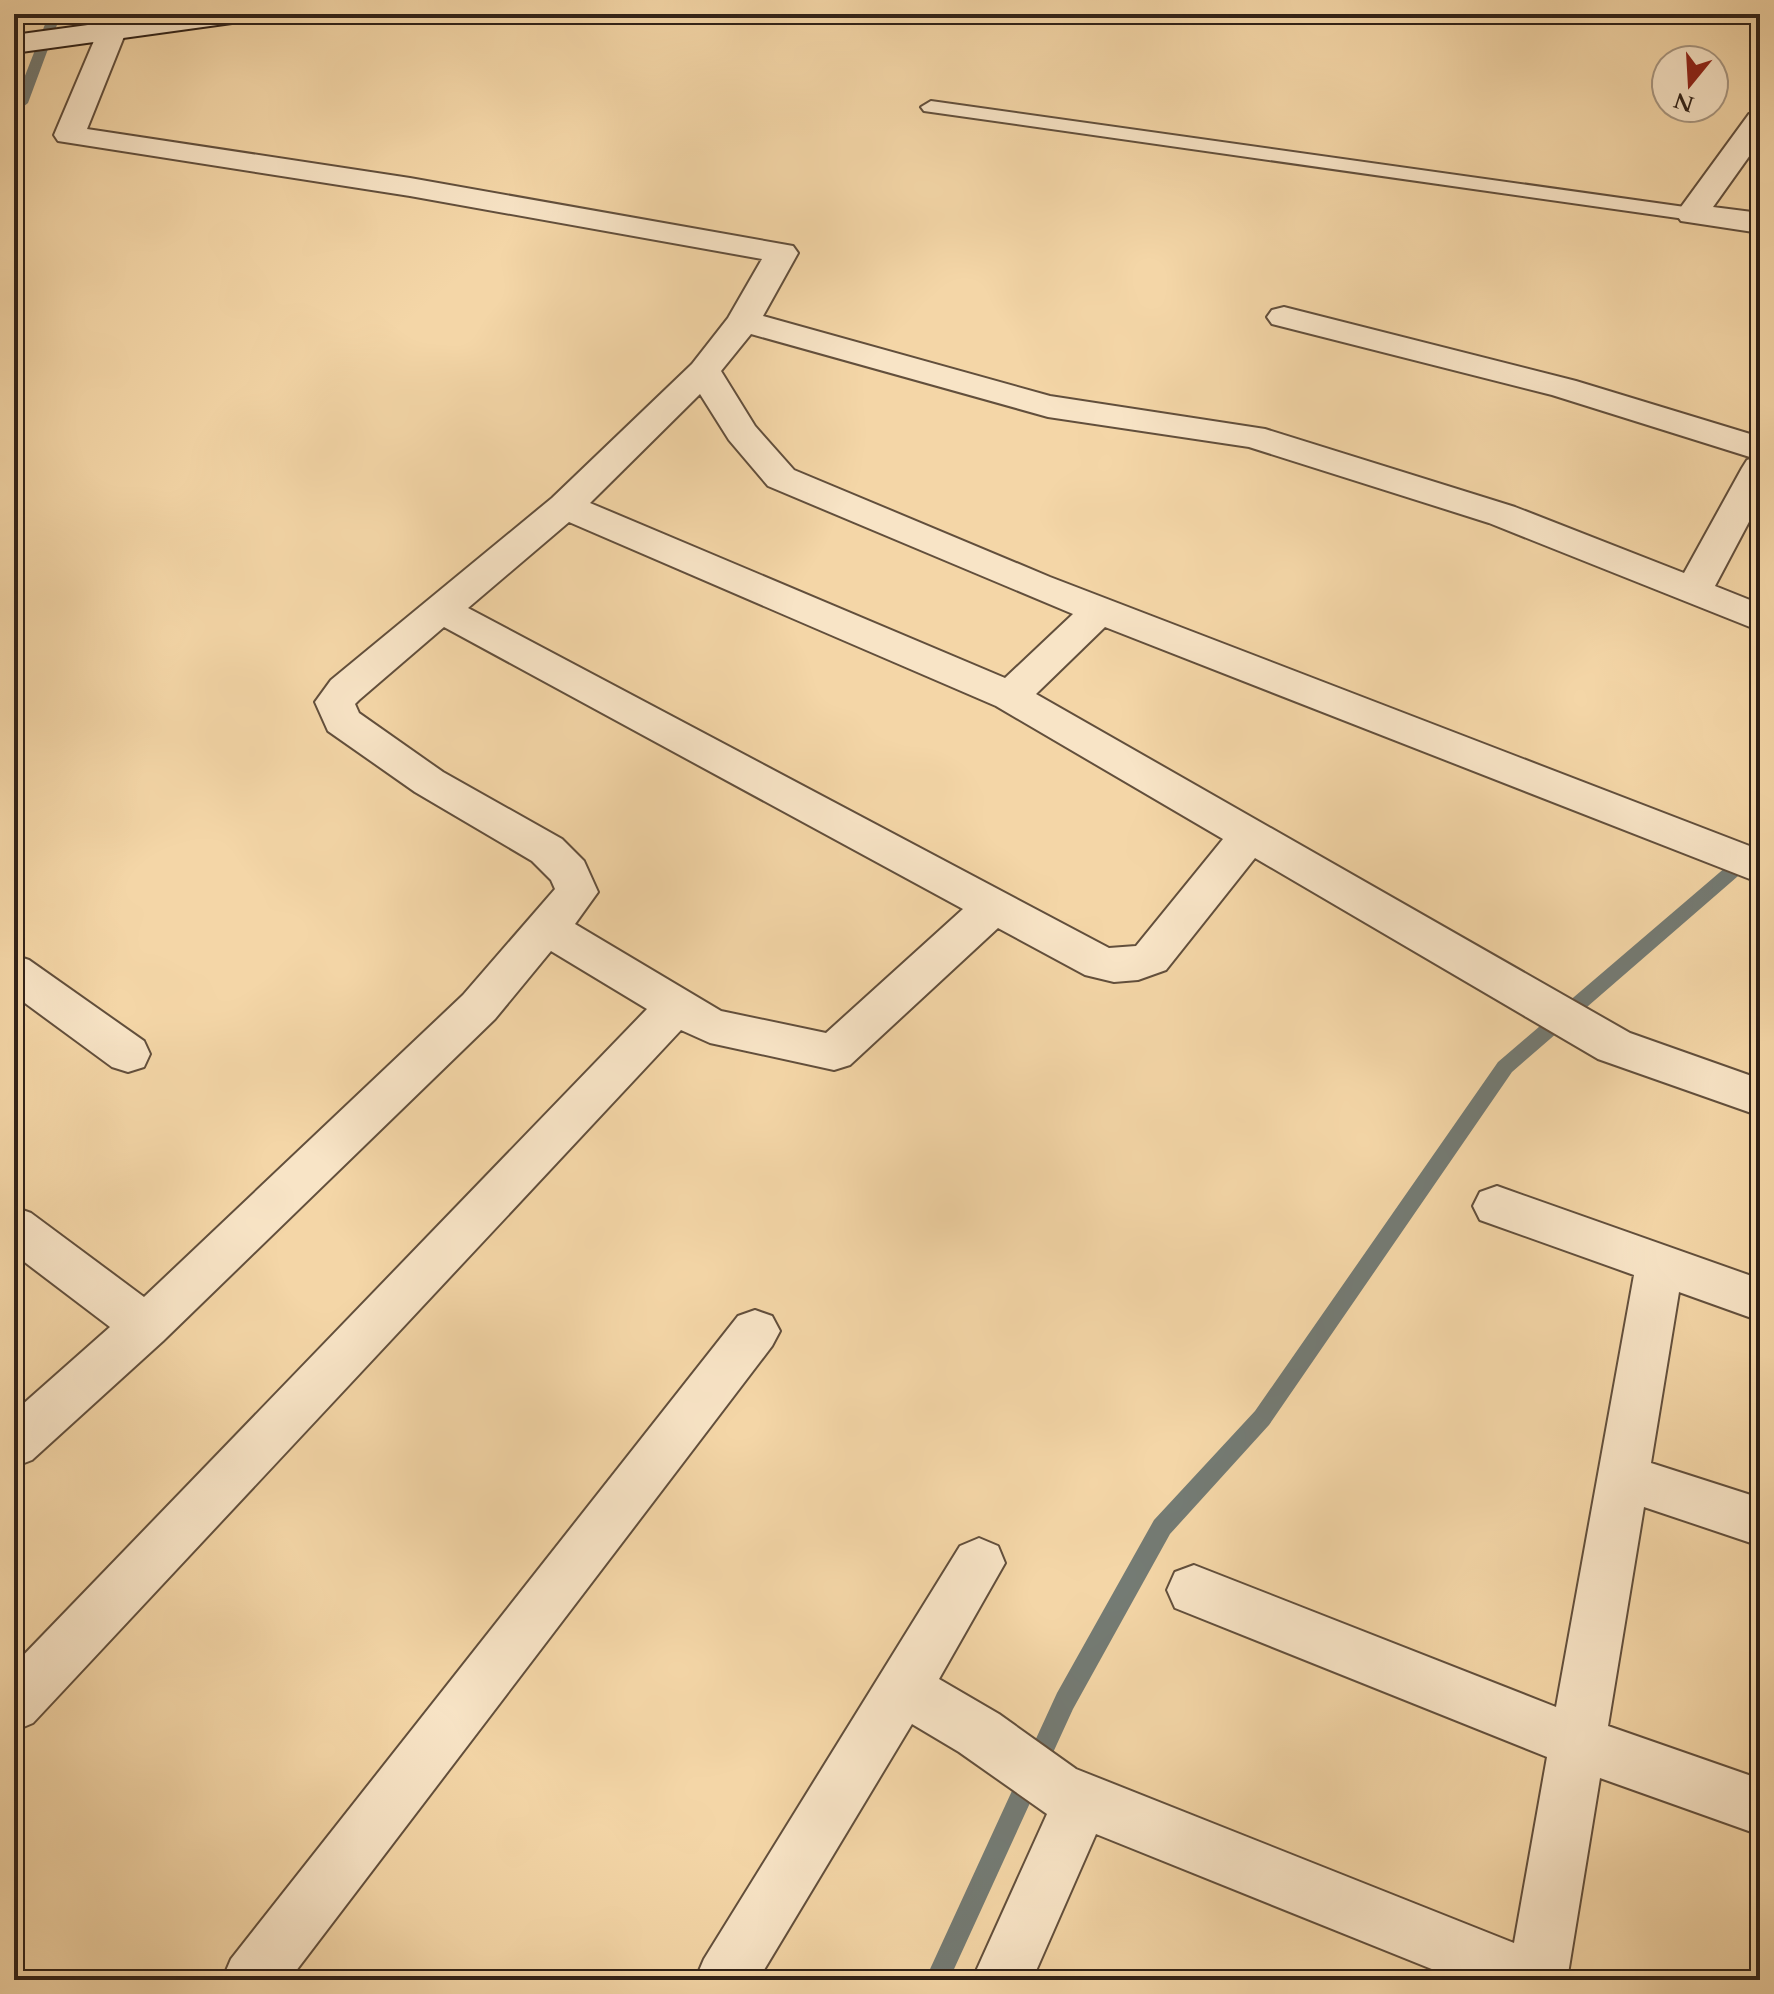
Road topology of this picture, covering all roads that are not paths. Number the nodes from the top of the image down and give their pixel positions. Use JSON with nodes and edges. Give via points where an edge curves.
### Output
{"nodes":[{"id":1,"x":35,"y":14,"type":"edge"},
{"id":2,"x":232,"y":14,"type":"edge"},
{"id":3,"x":14,"y":17,"type":"edge"},
{"id":4,"x":113,"y":29,"type":"junction"},
{"id":5,"x":14,"y":44,"type":"edge"},
{"id":6,"x":931,"y":107,"type":"dead end"},
{"id":7,"x":1760,"y":120,"type":"edge"},
{"id":8,"x":1692,"y":214,"type":"junction"},
{"id":9,"x":1760,"y":223,"type":"edge"},
{"id":10,"x":1284,"y":317,"type":"dead end"},
{"id":11,"x":743,"y":321,"type":"junction"},
{"id":12,"x":704,"y":371,"type":"junction"},
{"id":13,"x":1760,"y":449,"type":"edge"},
{"id":14,"x":1760,"y":468,"type":"edge"},
{"id":15,"x":565,"y":506,"type":"junction"},
{"id":16,"x":1693,"y":591,"type":"junction"},
{"id":17,"x":440,"y":609,"type":"junction"},
{"id":18,"x":1099,"y":611,"type":"junction"},
{"id":19,"x":1760,"y":618,"type":"edge"},
{"id":20,"x":1010,"y":696,"type":"junction"},
{"id":21,"x":1250,"y":835,"type":"junction"},
{"id":22,"x":1760,"y":867,"type":"edge"},
{"id":23,"x":994,"y":906,"type":"junction"},
{"id":24,"x":547,"y":928,"type":"junction"},
{"id":25,"x":14,"y":972,"type":"edge"},
{"id":26,"x":677,"y":1006,"type":"junction"},
{"id":27,"x":128,"y":1054,"type":"dead end"},
{"id":28,"x":1760,"y":1098,"type":"edge"},
{"id":29,"x":1497,"y":1206,"type":"dead end"},
{"id":30,"x":14,"y":1227,"type":"edge"},
{"id":31,"x":1660,"y":1264,"type":"junction"},
{"id":32,"x":1760,"y":1300,"type":"edge"},
{"id":33,"x":146,"y":1326,"type":"junction"},
{"id":34,"x":755,"y":1331,"type":"dead end"},
{"id":35,"x":14,"y":1444,"type":"edge"},
{"id":36,"x":1624,"y":1477,"type":"junction"},
{"id":37,"x":1760,"y":1522,"type":"edge"},
{"id":38,"x":979,"y":1563,"type":"dead end"},
{"id":39,"x":1194,"y":1590,"type":"dead end"},
{"id":40,"x":903,"y":1688,"type":"junction"},
{"id":41,"x":14,"y":1704,"type":"edge"},
{"id":42,"x":1577,"y":1742,"type":"junction"},
{"id":43,"x":1070,"y":1795,"type":"junction"},
{"id":44,"x":1760,"y":1807,"type":"edge"},
{"id":45,"x":252,"y":1980,"type":"edge"},
{"id":46,"x":725,"y":1980,"type":"edge"},
{"id":47,"x":1002,"y":1980,"type":"edge"},
{"id":48,"x":1535,"y":1980,"type":"edge"}],
"edges":[{"from":1,"to":3,"type":"street"},
{"from":2,"to":4,"type":"street"},
{"from":4,"to":5,"type":"street"},
{"from":4,"to":11,"type":"street","via":[[69,135],[410,187],[782,253]]},
{"from":6,"to":8,"type":"lane"},
{"from":7,"to":8,"type":"street"},
{"from":8,"to":9,"type":"street"},
{"from":10,"to":13,"type":"street","via":[[1564,388]]},
{"from":11,"to":12,"type":"street"},
{"from":11,"to":16,"type":"street","via":[[1048,406],[1253,437],[1502,515]]},
{"from":12,"to":15,"type":"street"},
{"from":12,"to":18,"type":"street","via":[[741,432],[781,478]]},
{"from":14,"to":16,"type":"street"},
{"from":15,"to":17,"type":"street"},
{"from":15,"to":20,"type":"street"},
{"from":16,"to":19,"type":"street"},
{"from":17,"to":23,"type":"street"},
{"from":17,"to":24,"type":"street","via":[[345,690],[335,702],[338,711],[342,721],[429,782],[547,850],[569,872],[577,892]]},
{"from":18,"to":20,"type":"street"},
{"from":18,"to":22,"type":"street"},
{"from":20,"to":21,"type":"street"},
{"from":21,"to":23,"type":"street","via":[[1151,958],[1137,965],[1100,963]]},
{"from":21,"to":28,"type":"street","via":[[1614,1046]]},
{"from":23,"to":26,"type":"street","via":[[834,1052],[710,1026]]},
{"from":24,"to":26,"type":"street"},
{"from":24,"to":33,"type":"street","via":[[479,1007]]},
{"from":25,"to":27,"type":"street"},
{"from":26,"to":41,"type":"street"},
{"from":29,"to":31,"type":"street"},
{"from":30,"to":33,"type":"street"},
{"from":31,"to":32,"type":"street"},
{"from":31,"to":36,"type":"street"},
{"from":33,"to":35,"type":"street"},
{"from":34,"to":45,"type":"street"},
{"from":36,"to":37,"type":"street"},
{"from":36,"to":42,"type":"street"},
{"from":38,"to":40,"type":"street"},
{"from":39,"to":42,"type":"street"},
{"from":40,"to":43,"type":"street"},
{"from":40,"to":46,"type":"street"},
{"from":42,"to":44,"type":"street"},
{"from":42,"to":48,"type":"street"},
{"from":43,"to":47,"type":"street"},
{"from":43,"to":48,"type":"street"}]}
